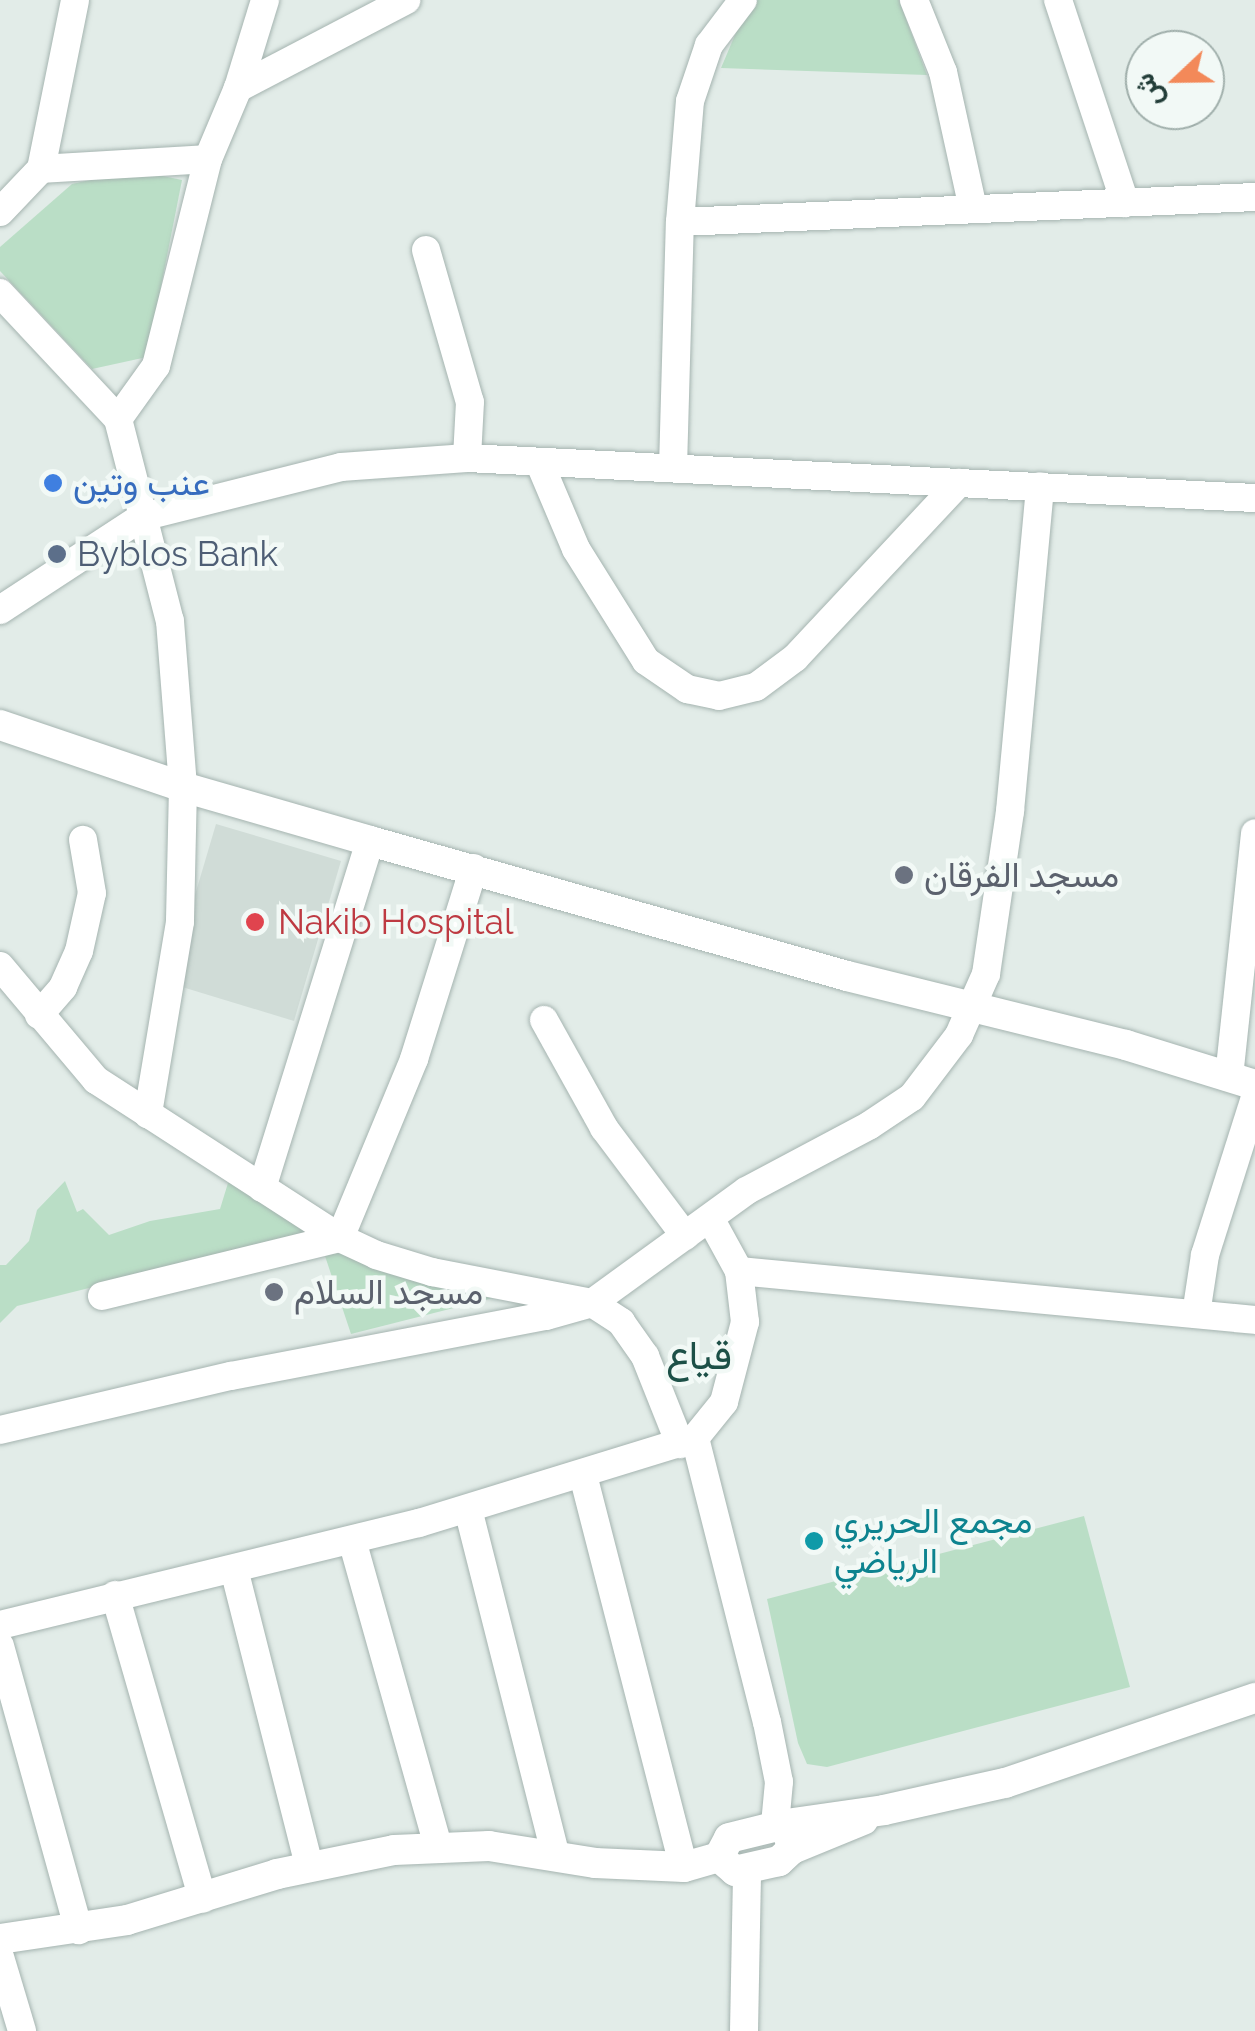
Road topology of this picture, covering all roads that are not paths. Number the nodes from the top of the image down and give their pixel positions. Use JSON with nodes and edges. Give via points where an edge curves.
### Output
{"nodes":[{"id":1,"x":75,"y":0,"type":"edge"},
{"id":2,"x":265,"y":0,"type":"edge"},
{"id":3,"x":406,"y":0,"type":"edge"},
{"id":4,"x":743,"y":0,"type":"edge"},
{"id":5,"x":914,"y":0,"type":"edge"},
{"id":6,"x":1058,"y":0,"type":"edge"},
{"id":7,"x":238,"y":88,"type":"junction"},
{"id":8,"x":208,"y":159,"type":"junction"},
{"id":9,"x":41,"y":169,"type":"junction"},
{"id":10,"x":1255,"y":198,"type":"edge"},
{"id":11,"x":1125,"y":203,"type":"junction"},
{"id":12,"x":972,"y":209,"type":"junction"},
{"id":13,"x":0,"y":212,"type":"edge"},
{"id":14,"x":680,"y":222,"type":"junction"},
{"id":15,"x":426,"y":250,"type":"dead end"},
{"id":16,"x":0,"y":293,"type":"edge"},
{"id":17,"x":118,"y":419,"type":"junction"},
{"id":18,"x":467,"y":458,"type":"junction"},
{"id":19,"x":540,"y":464,"type":"junction"},
{"id":20,"x":672,"y":468,"type":"junction"},
{"id":21,"x":959,"y":483,"type":"junction"},
{"id":22,"x":1040,"y":486,"type":"junction"},
{"id":23,"x":1255,"y":498,"type":"edge"},
{"id":24,"x":142,"y":518,"type":"junction"},
{"id":25,"x":0,"y":610,"type":"edge"},
{"id":26,"x":0,"y":725,"type":"edge"},
{"id":27,"x":183,"y":787,"type":"junction"},
{"id":28,"x":1255,"y":833,"type":"edge"},
{"id":29,"x":83,"y":840,"type":"dead end"},
{"id":30,"x":370,"y":841,"type":"junction"},
{"id":31,"x":474,"y":868,"type":"junction"},
{"id":32,"x":0,"y":966,"type":"edge"},
{"id":33,"x":974,"y":1008,"type":"junction"},
{"id":34,"x":39,"y":1016,"type":"junction"},
{"id":35,"x":544,"y":1020,"type":"dead end"},
{"id":36,"x":1242,"y":1081,"type":"edge"},
{"id":37,"x":1255,"y":1097,"type":"edge"},
{"id":38,"x":148,"y":1114,"type":"junction"},
{"id":39,"x":262,"y":1188,"type":"junction"},
{"id":40,"x":710,"y":1218,"type":"junction"},
{"id":41,"x":685,"y":1236,"type":"junction"},
{"id":42,"x":340,"y":1238,"type":"junction"},
{"id":43,"x":739,"y":1271,"type":"junction"},
{"id":44,"x":102,"y":1296,"type":"dead end"},
{"id":45,"x":592,"y":1303,"type":"junction"},
{"id":46,"x":1196,"y":1314,"type":"junction"},
{"id":47,"x":1255,"y":1320,"type":"edge"},
{"id":48,"x":0,"y":1430,"type":"edge"},
{"id":49,"x":687,"y":1441,"type":"junction"},
{"id":50,"x":583,"y":1475,"type":"junction"},
{"id":51,"x":468,"y":1509,"type":"junction"},
{"id":52,"x":352,"y":1540,"type":"junction"},
{"id":53,"x":234,"y":1569,"type":"junction"},
{"id":54,"x":115,"y":1595,"type":"junction"},
{"id":55,"x":0,"y":1625,"type":"edge"},
{"id":56,"x":0,"y":1646,"type":"edge"},
{"id":57,"x":1255,"y":1698,"type":"edge"},
{"id":58,"x":784,"y":1832,"type":"junction"},
{"id":59,"x":438,"y":1846,"type":"junction"},
{"id":60,"x":555,"y":1853,"type":"junction"},
{"id":61,"x":719,"y":1858,"type":"junction"},
{"id":62,"x":310,"y":1866,"type":"junction"},
{"id":63,"x":684,"y":1867,"type":"junction"},
{"id":64,"x":747,"y":1872,"type":"junction"},
{"id":65,"x":202,"y":1899,"type":"junction"},
{"id":66,"x":79,"y":1930,"type":"junction"},
{"id":67,"x":0,"y":1939,"type":"edge"},
{"id":68,"x":0,"y":1957,"type":"edge"},
{"id":69,"x":22,"y":2031,"type":"edge"},
{"id":70,"x":744,"y":2031,"type":"edge"}],
"edges":[{"from":1,"to":9,"type":"street"},
{"from":2,"to":7,"type":"street"},
{"from":3,"to":7,"type":"street"},
{"from":4,"to":14,"type":"street","via":[[698,70]]},
{"from":5,"to":12,"type":"street","via":[[957,122]]},
{"from":6,"to":11,"type":"street"},
{"from":7,"to":8,"type":"street"},
{"from":8,"to":9,"type":"street"},
{"from":8,"to":17,"type":"street","via":[[156,366]]},
{"from":9,"to":13,"type":"street"},
{"from":10,"to":11,"type":"street"},
{"from":11,"to":12,"type":"street"},
{"from":12,"to":14,"type":"street"},
{"from":14,"to":20,"type":"street"},
{"from":15,"to":18,"type":"street","via":[[470,402]]},
{"from":16,"to":17,"type":"street"},
{"from":17,"to":24,"type":"street"},
{"from":18,"to":19,"type":"street"},
{"from":18,"to":24,"type":"street","via":[[341,468]]},
{"from":19,"to":20,"type":"street"},
{"from":19,"to":21,"type":"street","via":[[576,549],[646,662],[687,689],[719,696],[756,686],[795,658]]},
{"from":20,"to":21,"type":"street"},
{"from":21,"to":22,"type":"street"},
{"from":22,"to":23,"type":"street"},
{"from":22,"to":33,"type":"street","via":[[1004,868]]},
{"from":24,"to":25,"type":"street"},
{"from":24,"to":27,"type":"street","via":[[170,621]]},
{"from":26,"to":27,"type":"main road"},
{"from":27,"to":30,"type":"main road"},
{"from":27,"to":38,"type":"street","via":[[180,922]]},
{"from":28,"to":36,"type":"street"},
{"from":29,"to":34,"type":"street","via":[[92,893],[80,952],[64,987]]},
{"from":30,"to":31,"type":"main road"},
{"from":30,"to":39,"type":"street"},
{"from":31,"to":33,"type":"main road"},
{"from":31,"to":42,"type":"street","via":[[414,1059]]},
{"from":32,"to":34,"type":"street"},
{"from":33,"to":36,"type":"main road","via":[[1126,1044]]},
{"from":33,"to":40,"type":"street","via":[[942,1062],[902,1104]]},
{"from":34,"to":38,"type":"street","via":[[96,1080]]},
{"from":35,"to":41,"type":"street","via":[[604,1128]]},
{"from":37,"to":46,"type":"street","via":[[1205,1255]]},
{"from":38,"to":39,"type":"street"},
{"from":39,"to":42,"type":"street"},
{"from":40,"to":41,"type":"street"},
{"from":40,"to":43,"type":"street"},
{"from":41,"to":45,"type":"street"},
{"from":42,"to":44,"type":"street"},
{"from":42,"to":45,"type":"street","via":[[432,1272]]},
{"from":43,"to":46,"type":"street"},
{"from":43,"to":49,"type":"street","via":[[744,1322],[732,1380],[716,1418]]},
{"from":45,"to":48,"type":"street"},
{"from":45,"to":49,"type":"street","via":[[622,1322]]},
{"from":46,"to":47,"type":"street"},
{"from":49,"to":50,"type":"street"},
{"from":49,"to":58,"type":"street","via":[[767,1722]]},
{"from":50,"to":51,"type":"street"},
{"from":50,"to":63,"type":"street"},
{"from":51,"to":52,"type":"street"},
{"from":51,"to":60,"type":"street"},
{"from":52,"to":53,"type":"street"},
{"from":52,"to":59,"type":"street"},
{"from":53,"to":54,"type":"street"},
{"from":53,"to":62,"type":"street"},
{"from":54,"to":55,"type":"street"},
{"from":54,"to":65,"type":"street"},
{"from":56,"to":66,"type":"street"},
{"from":57,"to":58,"type":"main road","via":[[1005,1783]]},
{"from":58,"to":61,"type":"main road","via":[[729,1838]]},
{"from":58,"to":64,"type":"main road","via":[[780,1860]]},
{"from":59,"to":60,"type":"main road"},
{"from":59,"to":62,"type":"main road"},
{"from":60,"to":63,"type":"main road","via":[[595,1863]]},
{"from":61,"to":63,"type":"main road"},
{"from":61,"to":64,"type":"main road"},
{"from":62,"to":65,"type":"main road"},
{"from":64,"to":70,"type":"street"},
{"from":65,"to":66,"type":"main road"},
{"from":66,"to":67,"type":"main road"},
{"from":68,"to":69,"type":"street"}]}
